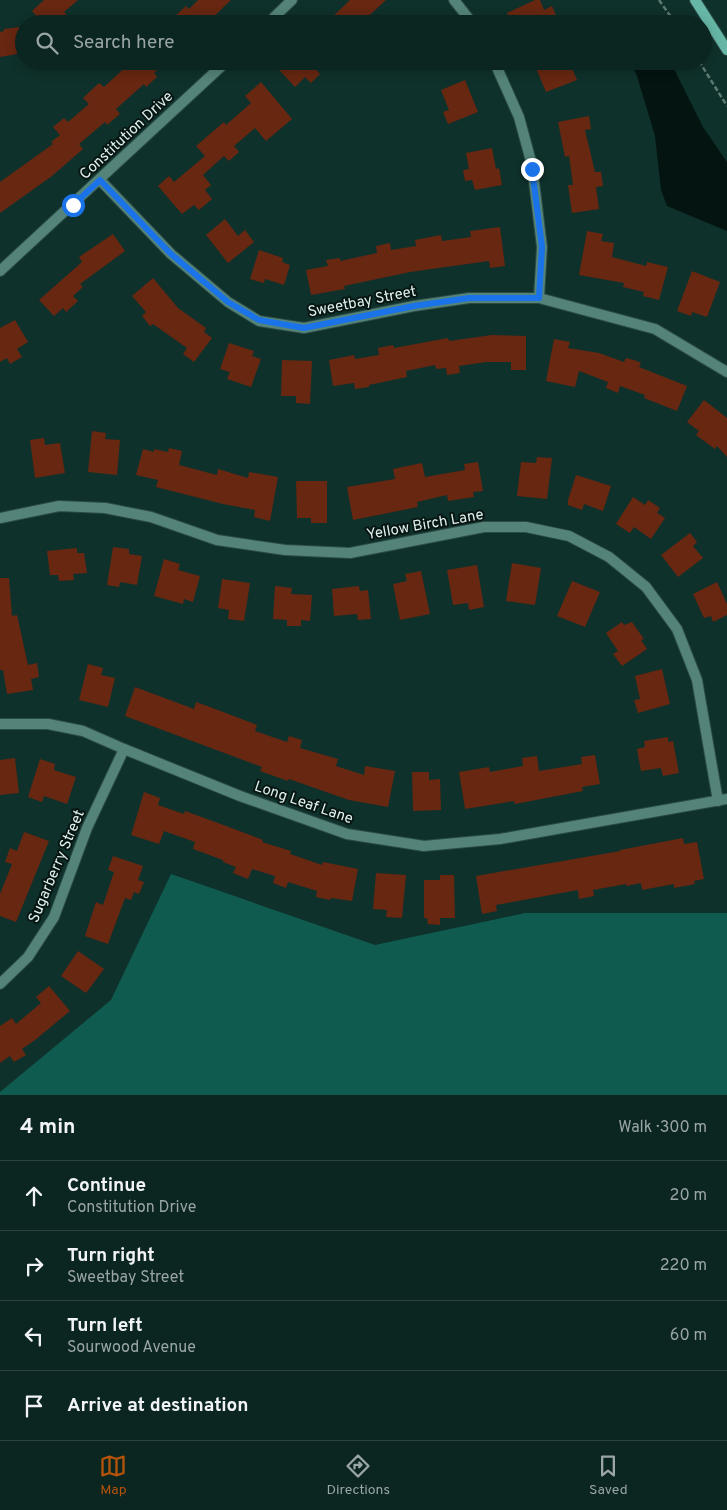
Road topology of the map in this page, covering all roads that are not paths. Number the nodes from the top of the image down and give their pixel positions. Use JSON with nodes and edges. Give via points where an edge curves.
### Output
{"nodes":[{"id":1,"x":292,"y":0,"type":"edge"},
{"id":2,"x":454,"y":0,"type":"edge"},
{"id":3,"x":695,"y":0,"type":"edge"},
{"id":4,"x":276,"y":15,"type":"edge"},
{"id":5,"x":466,"y":15,"type":"edge"},
{"id":6,"x":705,"y":15,"type":"edge"},
{"id":7,"x":712,"y":27,"type":"edge"},
{"id":8,"x":727,"y":50,"type":"edge"},
{"id":9,"x":217,"y":70,"type":"edge"},
{"id":10,"x":498,"y":70,"type":"edge"},
{"id":11,"x":100,"y":180,"type":"junction"},
{"id":12,"x":0,"y":271,"type":"edge"},
{"id":13,"x":539,"y":298,"type":"junction"},
{"id":14,"x":727,"y":372,"type":"edge"},
{"id":15,"x":0,"y":518,"type":"edge"},
{"id":16,"x":0,"y":724,"type":"edge"},
{"id":17,"x":124,"y":749,"type":"junction"},
{"id":18,"x":722,"y":800,"type":"edge"},
{"id":19,"x":0,"y":984,"type":"edge"}],
"edges":[{"from":1,"to":4,"type":"street"},
{"from":2,"to":5,"type":"street"},
{"from":3,"to":6,"type":"main road"},
{"from":7,"to":8,"type":"main road"},
{"from":9,"to":11,"type":"street","name":"Constitution Drive"},
{"from":10,"to":13,"type":"street","via":[[519,116],[532,165],[542,247]]},
{"from":11,"to":12,"type":"street","name":"Constitution Drive"},
{"from":11,"to":13,"type":"street","name":"Sweetbay Street","via":[[175,258],[228,302],[259,320],[304,328],[469,298]]},
{"from":13,"to":14,"type":"street","name":"Sweetbay Street","via":[[655,329]]},
{"from":15,"to":18,"type":"street","name":"Yellow Birch Lane","via":[[59,506],[105,508],[151,517],[217,540],[285,550],[350,553],[484,527],[526,527],[569,536],[609,557],[646,587],[677,629],[698,680]]},
{"from":16,"to":17,"type":"street","name":"Long Leaf Lane","via":[[48,724],[83,731]]},
{"from":17,"to":18,"type":"street","name":"Long Leaf Lane","via":[[240,796],[347,834],[424,846],[500,839]]},
{"from":17,"to":19,"type":"street","name":"Sugarberry Street","via":[[87,828],[54,917],[28,957]]}]}
